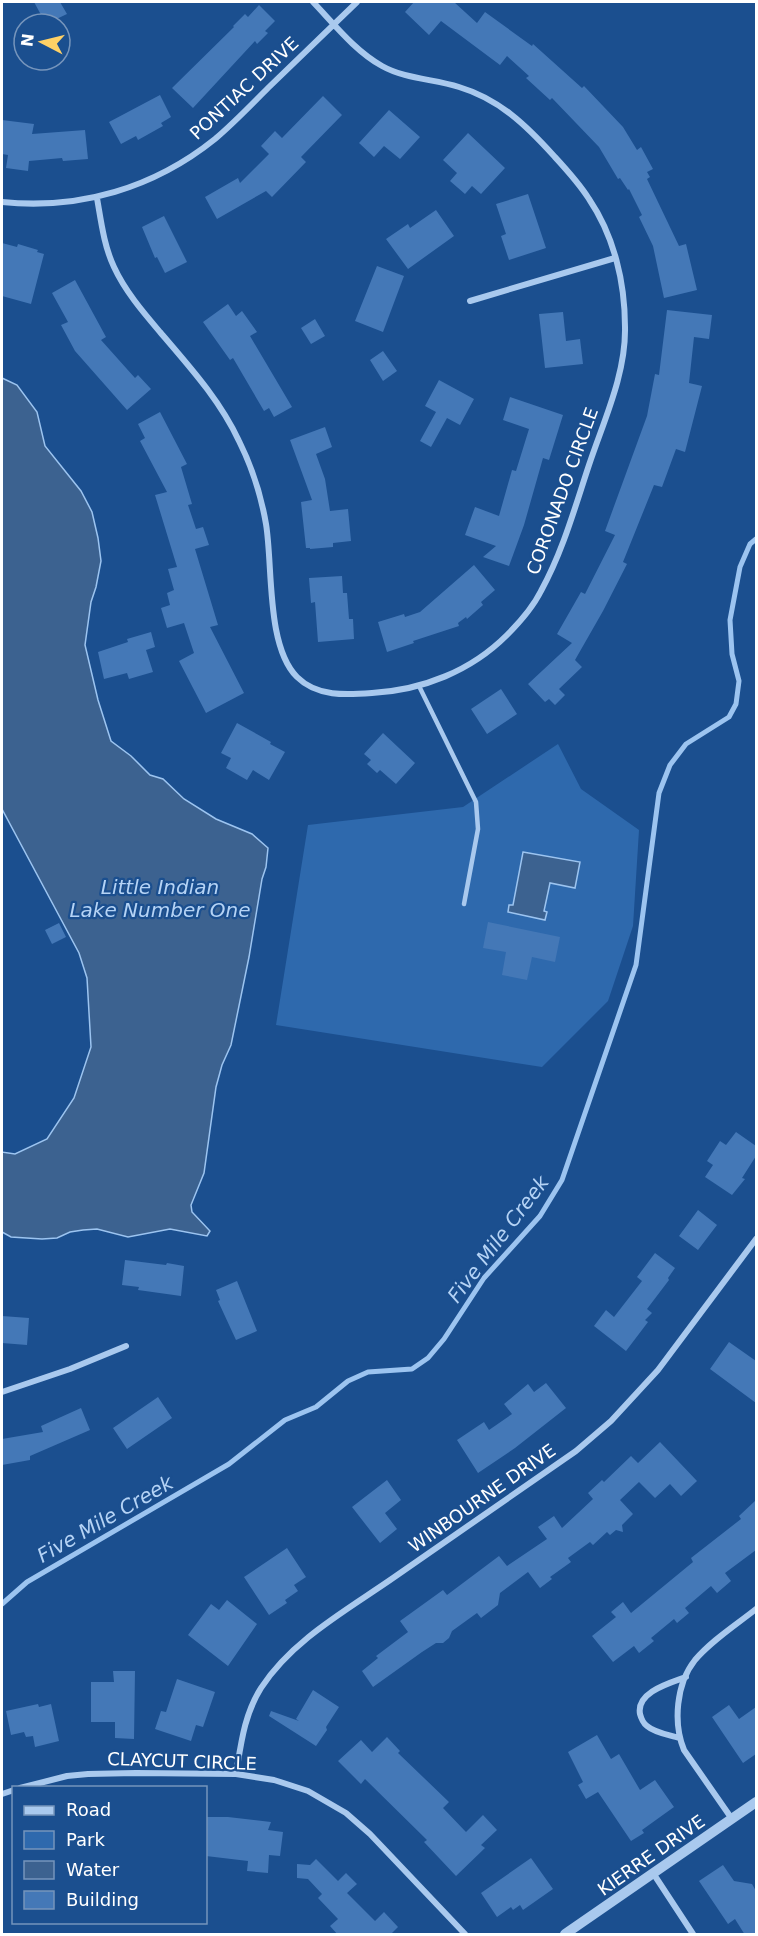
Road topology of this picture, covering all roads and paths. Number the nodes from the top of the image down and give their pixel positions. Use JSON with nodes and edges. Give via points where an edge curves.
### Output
{"nodes":[{"id":1,"x":313,"y":2,"type":"edge"},
{"id":2,"x":357,"y":2,"type":"edge"},
{"id":3,"x":334,"y":24,"type":"junction"},
{"id":4,"x":97,"y":198,"type":"junction"},
{"id":5,"x":2,"y":202,"type":"edge"},
{"id":6,"x":615,"y":258,"type":"junction"},
{"id":7,"x":470,"y":300,"type":"dead end"},
{"id":8,"x":419,"y":686,"type":"junction"},
{"id":9,"x":465,"y":904,"type":"dead end"},
{"id":10,"x":756,"y":1239,"type":"edge"},
{"id":11,"x":126,"y":1346,"type":"dead end"},
{"id":12,"x":2,"y":1392,"type":"edge"},
{"id":13,"x":756,"y":1609,"type":"edge"},
{"id":14,"x":686,"y":1677,"type":"junction"},
{"id":15,"x":679,"y":1738,"type":"junction"},
{"id":16,"x":237,"y":1774,"type":"junction"},
{"id":17,"x":27,"y":1786,"type":"edge"},
{"id":18,"x":756,"y":1802,"type":"edge"},
{"id":19,"x":732,"y":1819,"type":"junction"},
{"id":20,"x":653,"y":1873,"type":"junction"},
{"id":21,"x":465,"y":1935,"type":"edge"},
{"id":22,"x":565,"y":1935,"type":"edge"},
{"id":23,"x":693,"y":1935,"type":"edge"}],
"edges":[{"from":1,"to":3,"type":"street","name":"CORONADO CIRCLE"},
{"from":2,"to":3,"type":"street","name":"PONTIAC DRIVE"},
{"from":3,"to":4,"type":"street","name":"PONTIAC DRIVE","via":[[216,138],[164,173]]},
{"from":3,"to":6,"type":"street","name":"CORONADO CIRCLE","via":[[363,54],[384,67],[464,88],[512,113],[589,199]]},
{"from":4,"to":5,"type":"street","name":"PONTIAC DRIVE","via":[[43,205]]},
{"from":4,"to":8,"type":"street","name":"CORONADO CIRCLE","via":[[114,269],[139,308],[213,397],[247,459],[261,496],[270,551],[274,618],[287,664],[305,684],[326,693],[380,693]]},
{"from":6,"to":7,"type":"street"},
{"from":6,"to":8,"type":"street","name":"CORONADO CIRCLE","via":[[624,291],[626,328],[620,375],[550,575],[528,612],[507,635],[467,666]]},
{"from":8,"to":9,"type":"lane","via":[[476,802],[478,830]]},
{"from":10,"to":16,"type":"street","name":"WINBOURNE DRIVE","via":[[658,1370],[611,1421],[576,1451],[320,1629],[278,1665],[248,1712]]},
{"from":11,"to":12,"type":"street"},
{"from":13,"to":14,"type":"street","via":[[707,1647]]},
{"from":14,"to":15,"type":"street","via":[[678,1711]]},
{"from":14,"to":15,"type":"street","via":[[651,1692],[640,1710],[647,1726]]},
{"from":15,"to":19,"type":"street"},
{"from":16,"to":17,"type":"street","name":"CLAYCUT CIRCLE","via":[[88,1774]]},
{"from":16,"to":21,"type":"street","name":"CLAYCUT CIRCLE","via":[[308,1791],[346,1813]]},
{"from":18,"to":19,"type":"street","name":"KIERRE DRIVE"},
{"from":19,"to":20,"type":"street","name":"KIERRE DRIVE"},
{"from":20,"to":22,"type":"street","name":"KIERRE DRIVE"},
{"from":20,"to":23,"type":"street"}]}
